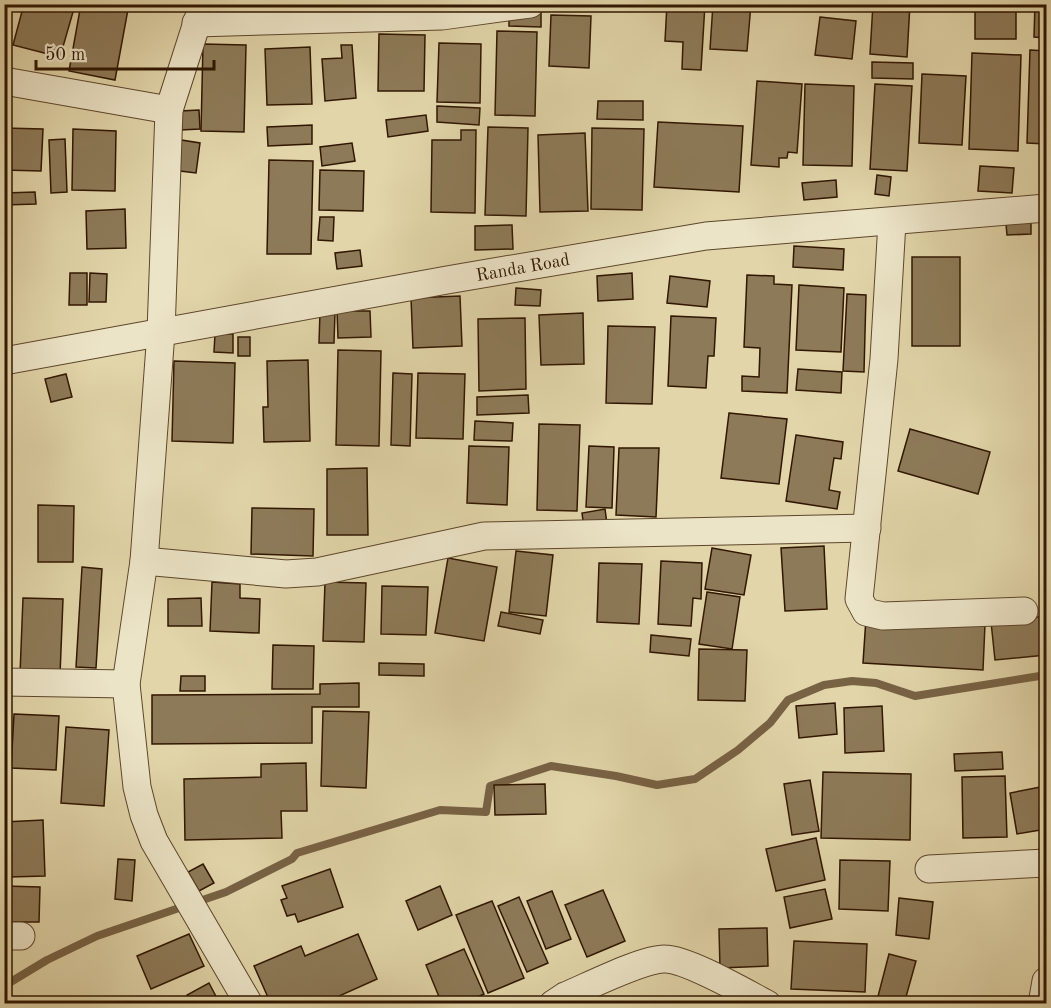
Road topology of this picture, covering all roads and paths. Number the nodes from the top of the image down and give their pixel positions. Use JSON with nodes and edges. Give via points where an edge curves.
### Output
{"nodes":[{"id":1,"x":526,"y":5,"type":"edge"},
{"id":2,"x":199,"y":14,"type":"edge"},
{"id":3,"x":4,"y":81,"type":"edge"},
{"id":4,"x":169,"y":110,"type":"junction"},
{"id":5,"x":1047,"y":208,"type":"edge"},
{"id":6,"x":892,"y":222,"type":"junction"},
{"id":7,"x":162,"y":332,"type":"junction"},
{"id":8,"x":4,"y":361,"type":"edge"},
{"id":9,"x":867,"y":528,"type":"junction"},
{"id":10,"x":144,"y":561,"type":"junction"},
{"id":11,"x":1024,"y":611,"type":"dead end"},
{"id":12,"x":4,"y":682,"type":"edge"},
{"id":13,"x":126,"y":684,"type":"junction"},
{"id":14,"x":1047,"y":863,"type":"edge"},
{"id":15,"x":929,"y":869,"type":"dead end"},
{"id":16,"x":1047,"y":981,"type":"edge"},
{"id":17,"x":249,"y":1004,"type":"edge"},
{"id":18,"x":553,"y":1004,"type":"edge"},
{"id":19,"x":767,"y":1004,"type":"edge"},
{"id":20,"x":1042,"y":1004,"type":"edge"}],
"edges":[{"from":1,"to":2,"type":"street","via":[[442,16]]},
{"from":2,"to":4,"type":"street"},
{"from":3,"to":4,"type":"street"},
{"from":4,"to":7,"type":"street"},
{"from":5,"to":6,"type":"street","name":"Randa Road"},
{"from":6,"to":7,"type":"street","name":"Randa Road","via":[[706,237]]},
{"from":6,"to":9,"type":"street","via":[[884,358]]},
{"from":7,"to":8,"type":"street","name":"Randa Road"},
{"from":7,"to":10,"type":"street"},
{"from":9,"to":10,"type":"street","via":[[484,536],[317,572],[286,574]]},
{"from":9,"to":11,"type":"street","via":[[859,599],[866,612],[883,616]]},
{"from":10,"to":13,"type":"street"},
{"from":12,"to":13,"type":"street"},
{"from":13,"to":17,"type":"street","via":[[137,787],[144,815],[154,841]]},
{"from":14,"to":15,"type":"street"},
{"from":16,"to":20,"type":"street"},
{"from":18,"to":19,"type":"street","via":[[646,961],[665,958],[688,965]]}]}
